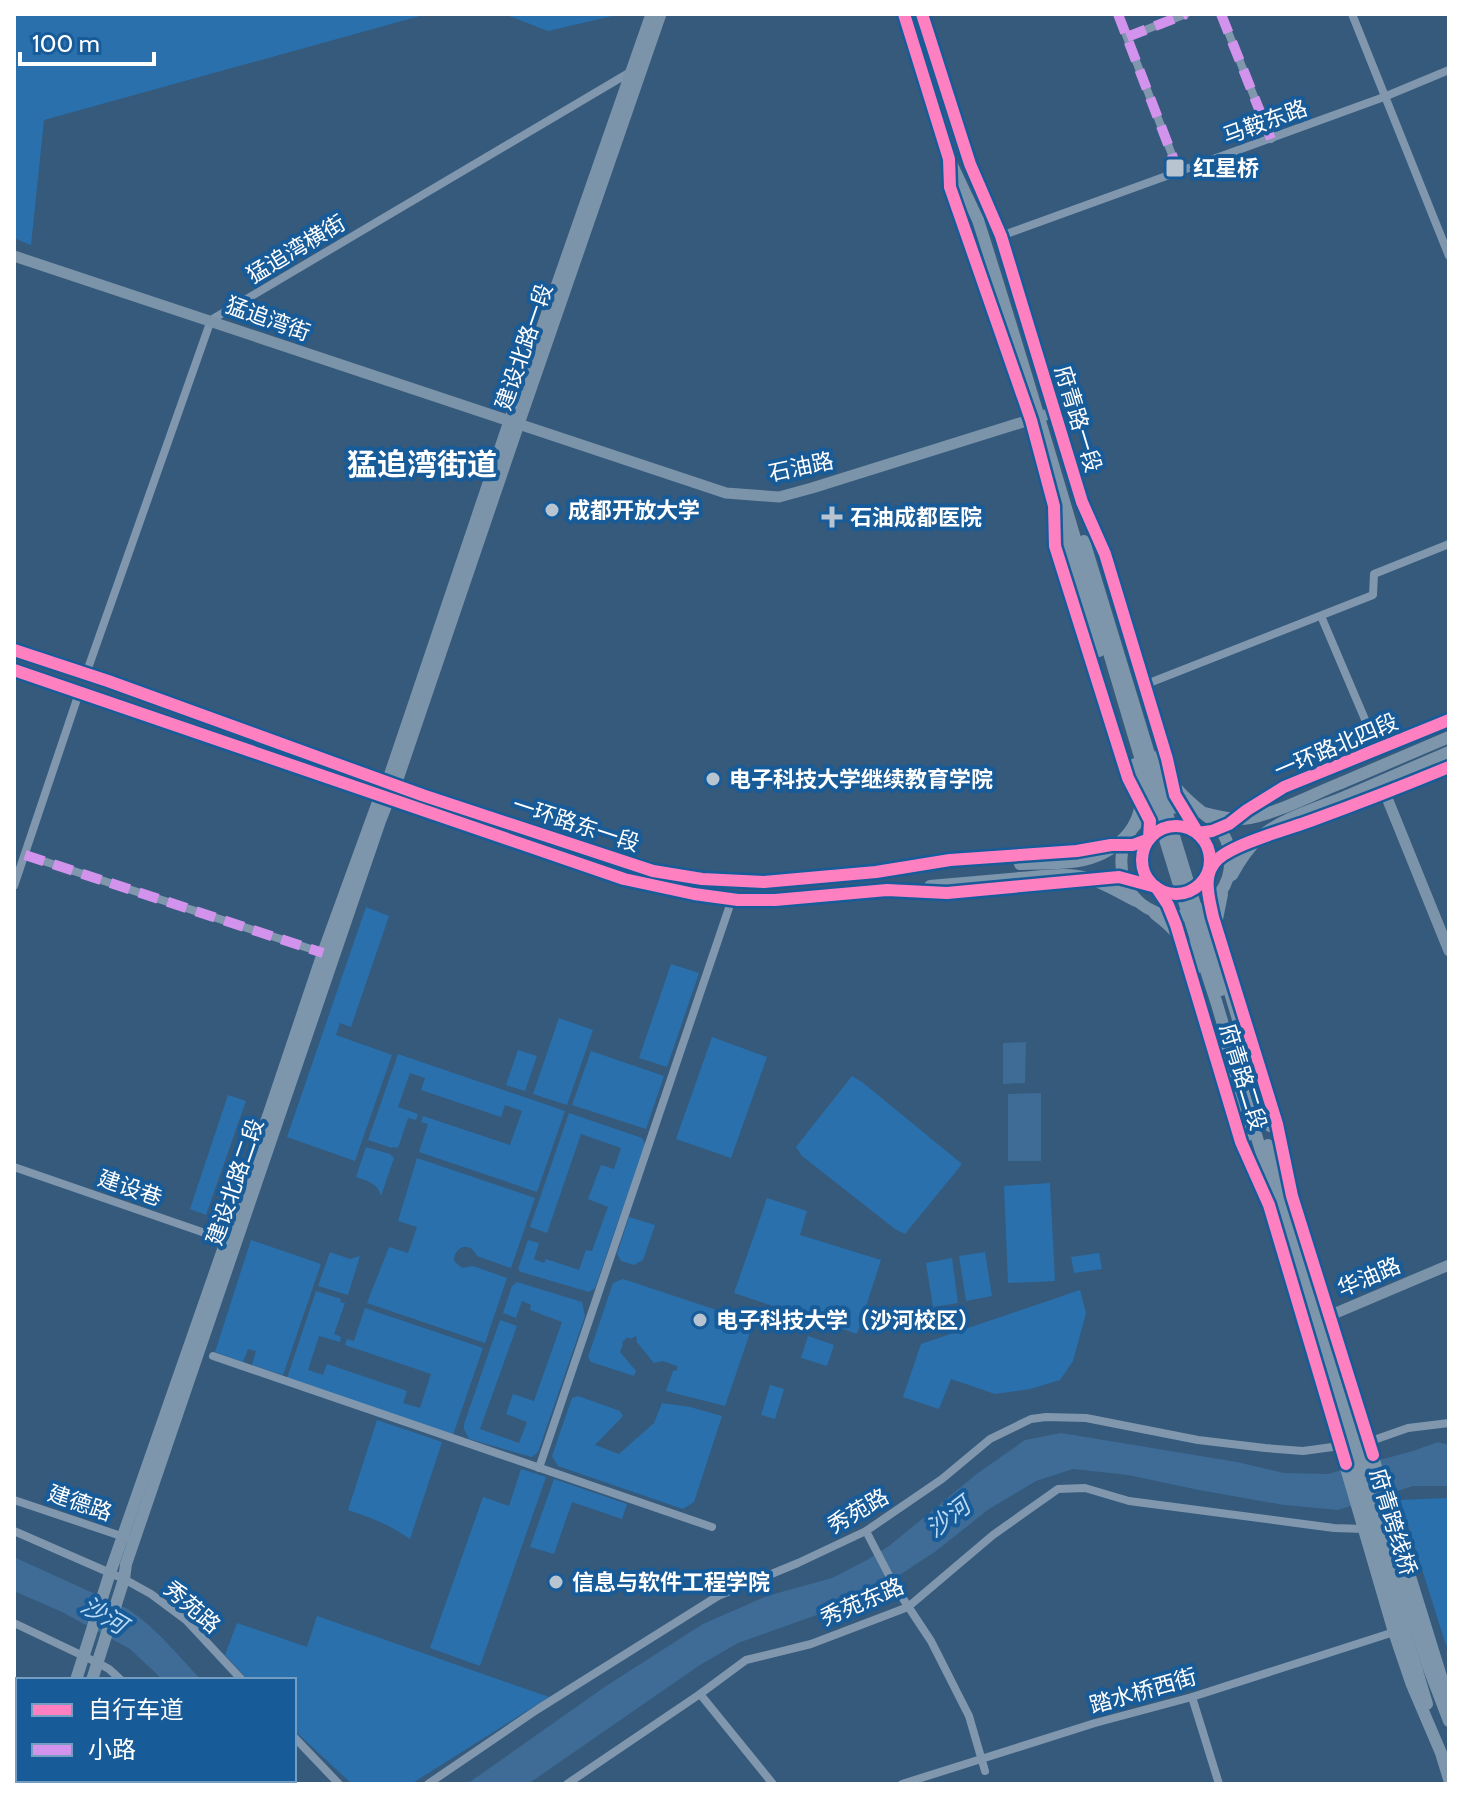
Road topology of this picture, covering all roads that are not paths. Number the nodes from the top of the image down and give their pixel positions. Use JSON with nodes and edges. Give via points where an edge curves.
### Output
{"nodes":[{"id":1,"x":651,"y":14,"type":"edge"},
{"id":2,"x":661,"y":14,"type":"edge"},
{"id":3,"x":904,"y":14,"type":"edge"},
{"id":4,"x":922,"y":14,"type":"edge"},
{"id":5,"x":1118,"y":14,"type":"edge"},
{"id":6,"x":1186,"y":14,"type":"edge"},
{"id":7,"x":1221,"y":14,"type":"edge"},
{"id":8,"x":1352,"y":14,"type":"edge"},
{"id":9,"x":1127,"y":37,"type":"junction"},
{"id":10,"x":1449,"y":70,"type":"edge"},
{"id":11,"x":636,"y":72,"type":"junction"},
{"id":12,"x":1384,"y":97,"type":"junction"},
{"id":13,"x":1271,"y":139,"type":"junction"},
{"id":14,"x":949,"y":159,"type":"junction"},
{"id":15,"x":970,"y":164,"type":"junction"},
{"id":16,"x":1179,"y":173,"type":"junction"},
{"id":17,"x":981,"y":219,"type":"junction"},
{"id":18,"x":1001,"y":236,"type":"junction"},
{"id":19,"x":14,"y":256,"type":"edge"},
{"id":20,"x":1449,"y":256,"type":"edge"},
{"id":21,"x":211,"y":320,"type":"junction"},
{"id":22,"x":1055,"y":412,"type":"junction"},
{"id":23,"x":1031,"y":420,"type":"junction"},
{"id":24,"x":514,"y":423,"type":"junction"},
{"id":25,"x":1082,"y":502,"type":"junction"},
{"id":26,"x":1054,"y":506,"type":"junction"},
{"id":27,"x":1449,"y":544,"type":"edge"},
{"id":28,"x":1321,"y":616,"type":"junction"},
{"id":29,"x":14,"y":650,"type":"edge"},
{"id":30,"x":14,"y":670,"type":"edge"},
{"id":31,"x":86,"y":674,"type":"junction"},
{"id":32,"x":1144,"y":685,"type":"junction"},
{"id":33,"x":79,"y":693,"type":"junction"},
{"id":34,"x":1449,"y":720,"type":"edge"},
{"id":35,"x":1449,"y":737,"type":"edge"},
{"id":36,"x":1378,"y":750,"type":"junction"},
{"id":37,"x":1449,"y":752,"type":"edge"},
{"id":38,"x":1449,"y":767,"type":"edge"},
{"id":39,"x":391,"y":784,"type":"junction"},
{"id":40,"x":1385,"y":793,"type":"junction"},
{"id":41,"x":383,"y":797,"type":"junction"},
{"id":42,"x":443,"y":802,"type":"junction"},
{"id":43,"x":1202,"y":813,"type":"junction"},
{"id":44,"x":438,"y":816,"type":"junction"},
{"id":45,"x":1130,"y":832,"type":"junction"},
{"id":46,"x":1198,"y":833,"type":"junction"},
{"id":47,"x":1149,"y":839,"type":"junction"},
{"id":48,"x":25,"y":855,"type":"junction"},
{"id":49,"x":876,"y":872,"type":"junction"},
{"id":50,"x":1208,"y":873,"type":"junction"},
{"id":51,"x":14,"y":886,"type":"edge"},
{"id":52,"x":1156,"y":887,"type":"junction"},
{"id":53,"x":1223,"y":889,"type":"junction"},
{"id":54,"x":887,"y":890,"type":"junction"},
{"id":55,"x":732,"y":899,"type":"junction"},
{"id":56,"x":1140,"y":903,"type":"junction"},
{"id":57,"x":1449,"y":951,"type":"edge"},
{"id":58,"x":323,"y":953,"type":"junction"},
{"id":59,"x":14,"y":1167,"type":"edge"},
{"id":60,"x":1292,"y":1196,"type":"junction"},
{"id":61,"x":1269,"y":1205,"type":"junction"},
{"id":62,"x":230,"y":1242,"type":"junction"},
{"id":63,"x":1449,"y":1265,"type":"edge"},
{"id":64,"x":1329,"y":1315,"type":"junction"},
{"id":65,"x":1305,"y":1325,"type":"junction"},
{"id":66,"x":213,"y":1356,"type":"dead end"},
{"id":67,"x":1449,"y":1423,"type":"edge"},
{"id":68,"x":1368,"y":1442,"type":"junction"},
{"id":69,"x":1340,"y":1446,"type":"junction"},
{"id":70,"x":539,"y":1468,"type":"junction"},
{"id":71,"x":14,"y":1500,"type":"edge"},
{"id":72,"x":712,"y":1527,"type":"dead end"},
{"id":73,"x":1364,"y":1529,"type":"junction"},
{"id":74,"x":14,"y":1531,"type":"edge"},
{"id":75,"x":866,"y":1531,"type":"junction"},
{"id":76,"x":128,"y":1539,"type":"junction"},
{"id":77,"x":110,"y":1573,"type":"junction"},
{"id":78,"x":124,"y":1579,"type":"junction"},
{"id":79,"x":908,"y":1607,"type":"junction"},
{"id":80,"x":14,"y":1623,"type":"edge"},
{"id":81,"x":1394,"y":1632,"type":"junction"},
{"id":82,"x":84,"y":1656,"type":"junction"},
{"id":83,"x":98,"y":1663,"type":"junction"},
{"id":84,"x":1422,"y":1668,"type":"junction"},
{"id":85,"x":77,"y":1678,"type":"edge"},
{"id":86,"x":93,"y":1678,"type":"edge"},
{"id":87,"x":119,"y":1678,"type":"edge"},
{"id":88,"x":240,"y":1678,"type":"edge"},
{"id":89,"x":700,"y":1694,"type":"junction"},
{"id":90,"x":1192,"y":1697,"type":"junction"},
{"id":91,"x":1449,"y":1702,"type":"edge"},
{"id":92,"x":1449,"y":1721,"type":"edge"},
{"id":93,"x":296,"y":1739,"type":"edge"},
{"id":94,"x":1441,"y":1753,"type":"junction"},
{"id":95,"x":981,"y":1759,"type":"junction"},
{"id":96,"x":985,"y":1771,"type":"dead end"},
{"id":97,"x":1449,"y":1779,"type":"edge"},
{"id":98,"x":339,"y":1784,"type":"edge"},
{"id":99,"x":428,"y":1784,"type":"edge"},
{"id":100,"x":567,"y":1784,"type":"edge"},
{"id":101,"x":773,"y":1784,"type":"edge"},
{"id":102,"x":902,"y":1784,"type":"edge"},
{"id":103,"x":1219,"y":1784,"type":"edge"}],
"edges":[{"from":1,"to":11,"type":"street","name":"建设北路一段"},
{"from":2,"to":11,"type":"street","name":"建设北路一段"},
{"from":3,"to":14,"type":"main road","name":"府青路一段"},
{"from":4,"to":15,"type":"main road","name":"府青路一段"},
{"from":5,"to":9,"type":"street"},
{"from":6,"to":9,"type":"street"},
{"from":7,"to":13,"type":"street"},
{"from":8,"to":12,"type":"street"},
{"from":9,"to":16,"type":"street"},
{"from":10,"to":12,"type":"street","name":"马鞍东路"},
{"from":11,"to":21,"type":"street","name":"猛追湾横街"},
{"from":11,"to":24,"type":"street","name":"建设北路一段"},
{"from":12,"to":13,"type":"street","name":"马鞍东路"},
{"from":12,"to":20,"type":"street"},
{"from":13,"to":16,"type":"street","name":"马鞍东路"},
{"from":14,"to":17,"type":"main road","name":"府青跨线桥"},
{"from":14,"to":23,"type":"main road","name":"府青路一段","via":[[950,187]]},
{"from":15,"to":17,"type":"main road","name":"府青跨线桥"},
{"from":15,"to":18,"type":"main road","name":"府青路一段"},
{"from":16,"to":18,"type":"street","name":"马鞍东路"},
{"from":17,"to":84,"type":"main road","name":"府青跨线桥","bridge":true},
{"from":18,"to":22,"type":"main road","name":"府青路一段"},
{"from":19,"to":21,"type":"street","name":"猛追湾街"},
{"from":21,"to":24,"type":"street","name":"猛追湾街"},
{"from":21,"to":31,"type":"street"},
{"from":22,"to":23,"type":"street","name":"石油路"},
{"from":22,"to":25,"type":"main road","name":"府青路一段"},
{"from":23,"to":24,"type":"street","name":"石油路","via":[[779,497],[710,488]]},
{"from":23,"to":26,"type":"main road","name":"府青路一段"},
{"from":24,"to":39,"type":"street","name":"建设北路一段"},
{"from":25,"to":32,"type":"main road","name":"府青路一段","via":[[1105,554]]},
{"from":25,"to":43,"type":"main road","bridge":true,"via":[[1160,764],[1171,783]]},
{"from":26,"to":45,"type":"main road","name":"府青路一段","bridge":true,"via":[[1136,768],[1141,795]]},
{"from":26,"to":47,"type":"main road","name":"府青路一段","via":[[1055,546],[1128,778],[1150,821]]},
{"from":27,"to":28,"type":"street","via":[[1374,574],[1373,595]]},
{"from":28,"to":32,"type":"street"},
{"from":28,"to":36,"type":"street"},
{"from":29,"to":31,"type":"main road","name":"一环路东一段"},
{"from":30,"to":33,"type":"main road","name":"一环路东一段"},
{"from":31,"to":39,"type":"main road","name":"一环路东一段"},
{"from":32,"to":46,"type":"main road","name":"府青路一段","via":[[1175,795]]},
{"from":33,"to":41,"type":"main road","name":"一环路东一段"},
{"from":33,"to":48,"type":"street"},
{"from":34,"to":36,"type":"main road","name":"一环路北四段"},
{"from":35,"to":43,"type":"main road","bridge":true,"via":[[1248,818]]},
{"from":36,"to":46,"type":"main road","name":"一环路北四段","via":[[1284,787],[1229,824]]},
{"from":37,"to":53,"type":"main road","bridge":true,"via":[[1276,825],[1240,860]]},
{"from":38,"to":40,"type":"main road"},
{"from":39,"to":41,"type":"main road","name":"建设北路二段"},
{"from":39,"to":42,"type":"main road","name":"一环路东一段"},
{"from":40,"to":50,"type":"main road","via":[[1240,846],[1218,858]]},
{"from":40,"to":57,"type":"street"},
{"from":41,"to":44,"type":"main road","name":"一环路东一段"},
{"from":41,"to":58,"type":"main road","name":"建设北路二段"},
{"from":41,"to":62,"type":"main road","name":"建设北路二段"},
{"from":42,"to":44,"type":"main road"},
{"from":42,"to":49,"type":"main road","name":"一环路东一段","via":[[653,871],[690,877],[764,882]]},
{"from":43,"to":45,"type":"main road","bridge":true,"via":[[1171,807],[1155,811]]},
{"from":43,"to":53,"type":"main road","bridge":true,"via":[[1226,838],[1231,855]]},
{"from":44,"to":55,"type":"main road","name":"一环路东一段","via":[[624,879]]},
{"from":45,"to":49,"type":"main road","bridge":true,"via":[[1111,851],[1073,862]]},
{"from":45,"to":56,"type":"main road","bridge":true,"via":[[1123,846],[1123,877]]},
{"from":46,"to":47,"type":"main road","via":[[1167,827]]},
{"from":46,"to":50,"type":"main road","via":[[1210,851]]},
{"from":47,"to":49,"type":"main road","name":"一环路东一段","via":[[1133,845],[950,860]]},
{"from":47,"to":52,"type":"main road","via":[[1142,859],[1148,880]]},
{"from":48,"to":51,"type":"street"},
{"from":48,"to":58,"type":"street"},
{"from":50,"to":52,"type":"main road","via":[[1185,893]]},
{"from":50,"to":60,"type":"main road","name":"府青路二段","via":[[1213,917],[1277,1124]]},
{"from":52,"to":54,"type":"main road","name":"一环路东一段","via":[[1119,877],[947,893]]},
{"from":52,"to":61,"type":"main road","name":"府青路二段","via":[[1176,925],[1241,1142]]},
{"from":53,"to":56,"type":"main road","bridge":true,"via":[[1200,911],[1185,916],[1154,912]]},
{"from":53,"to":60,"type":"main road","bridge":true,"via":[[1214,934],[1217,952]]},
{"from":54,"to":55,"type":"main road","name":"一环路东一段"},
{"from":54,"to":56,"type":"main road","bridge":true,"via":[[1061,875],[1099,883]]},
{"from":55,"to":70,"type":"street"},
{"from":56,"to":61,"type":"main road","bridge":true,"via":[[1185,942],[1197,964]]},
{"from":58,"to":62,"type":"main road","name":"建设北路二段"},
{"from":59,"to":62,"type":"street","name":"建设巷"},
{"from":60,"to":64,"type":"main road","name":"府青路二段"},
{"from":61,"to":65,"type":"main road","name":"府青路二段"},
{"from":62,"to":76,"type":"main road","name":"建设北路二段"},
{"from":63,"to":64,"type":"street","name":"华油路"},
{"from":64,"to":65,"type":"street","name":"华油路"},
{"from":64,"to":68,"type":"main road","name":"府青路二段"},
{"from":65,"to":69,"type":"main road","name":"府青路二段"},
{"from":66,"to":70,"type":"street"},
{"from":67,"to":68,"type":"street","via":[[1408,1428]]},
{"from":68,"to":91,"type":"main road","name":"府青路二段"},
{"from":69,"to":73,"type":"main road","name":"府青路二段"},
{"from":69,"to":75,"type":"street","name":"秀苑路","via":[[1303,1451],[1265,1448],[1086,1418],[1031,1419],[990,1439]]},
{"from":70,"to":72,"type":"street"},
{"from":71,"to":76,"type":"street","name":"建德路"},
{"from":73,"to":79,"type":"street","name":"秀苑东路","via":[[1129,1501],[1085,1488],[1058,1489],[993,1535]]},
{"from":73,"to":81,"type":"main road","name":"府青路二段"},
{"from":74,"to":77,"type":"street","name":"秀苑路"},
{"from":75,"to":79,"type":"street"},
{"from":75,"to":99,"type":"street","name":"秀苑路","via":[[718,1596]]},
{"from":76,"to":77,"type":"main road","name":"建设北路二段"},
{"from":76,"to":78,"type":"main road","name":"建设北路二段"},
{"from":77,"to":78,"type":"street","name":"秀苑路"},
{"from":77,"to":82,"type":"main road","name":"建设北路二段"},
{"from":78,"to":83,"type":"main road","name":"建设北路二段"},
{"from":78,"to":88,"type":"street","name":"秀苑路","via":[[186,1620]]},
{"from":79,"to":89,"type":"street","name":"秀苑东路","via":[[811,1644],[746,1660]]},
{"from":79,"to":95,"type":"street","via":[[969,1716]]},
{"from":80,"to":82,"type":"street"},
{"from":81,"to":90,"type":"street","name":"踏水桥西街"},
{"from":81,"to":94,"type":"main road","name":"府青路二段"},
{"from":82,"to":83,"type":"street"},
{"from":82,"to":85,"type":"main road"},
{"from":83,"to":86,"type":"main road"},
{"from":83,"to":87,"type":"street"},
{"from":84,"to":92,"type":"main road","name":"府青跨线桥"},
{"from":84,"to":94,"type":"main road","name":"府青跨线桥"},
{"from":89,"to":100,"type":"street","name":"秀苑东路"},
{"from":89,"to":101,"type":"street"},
{"from":90,"to":95,"type":"street","name":"踏水桥西街"},
{"from":90,"to":103,"type":"street"},
{"from":93,"to":98,"type":"street"},
{"from":94,"to":97,"type":"main road","name":"府青路二段"},
{"from":95,"to":96,"type":"street"},
{"from":95,"to":102,"type":"street","name":"踏水桥西街"}]}
